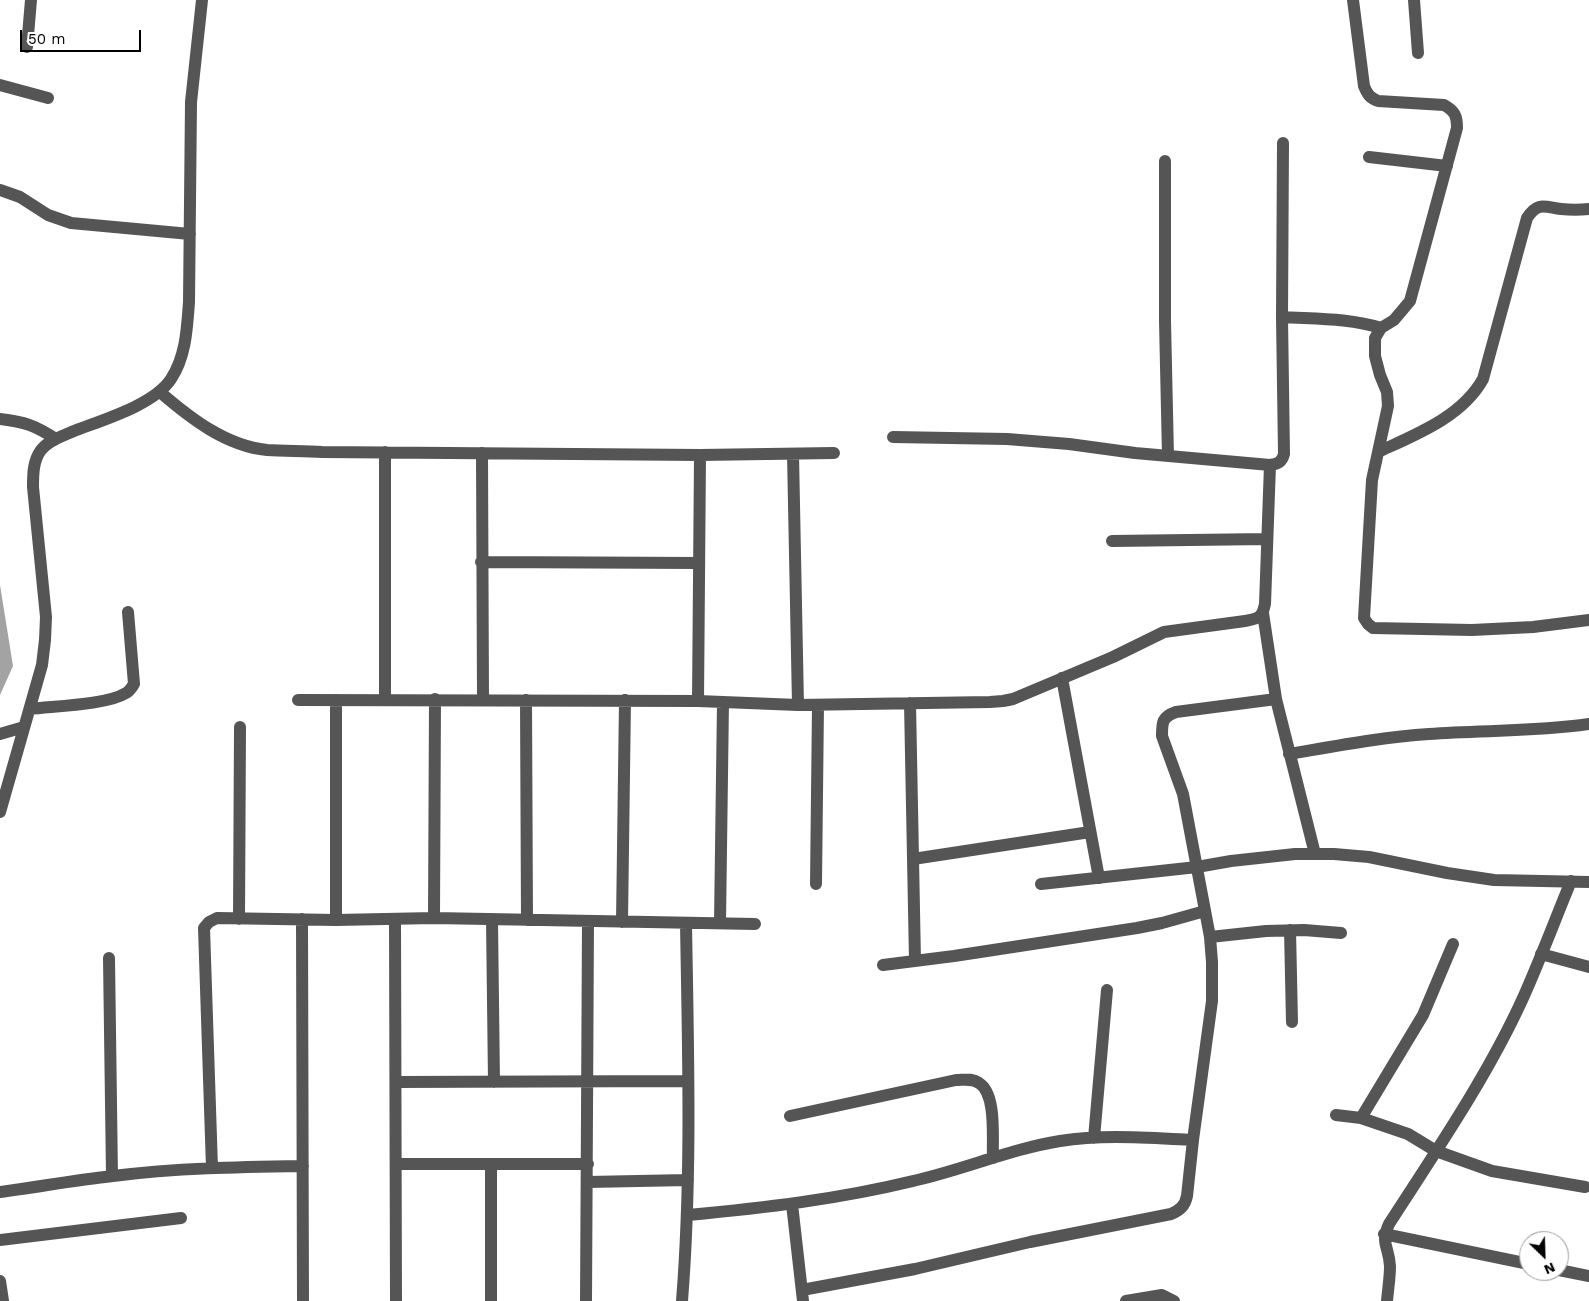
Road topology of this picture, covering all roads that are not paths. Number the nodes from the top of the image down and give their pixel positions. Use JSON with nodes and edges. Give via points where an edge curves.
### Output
{"nodes":[{"id":1,"x":31,"y":0,"type":"edge"},
{"id":2,"x":202,"y":0,"type":"edge"},
{"id":3,"x":1353,"y":0,"type":"edge"},
{"id":4,"x":1414,"y":0,"type":"edge"},
{"id":5,"x":27,"y":46,"type":"dead end"},
{"id":6,"x":1418,"y":53,"type":"dead end"},
{"id":7,"x":0,"y":84,"type":"edge"},
{"id":8,"x":48,"y":98,"type":"dead end"},
{"id":9,"x":1283,"y":143,"type":"dead end"},
{"id":10,"x":1369,"y":157,"type":"dead end"},
{"id":11,"x":1165,"y":160,"type":"dead end"},
{"id":12,"x":1446,"y":166,"type":"junction"},
{"id":13,"x":0,"y":190,"type":"edge"},
{"id":14,"x":1589,"y":209,"type":"edge"},
{"id":15,"x":190,"y":234,"type":"junction"},
{"id":16,"x":1282,"y":317,"type":"junction"},
{"id":17,"x":1381,"y":328,"type":"junction"},
{"id":18,"x":160,"y":392,"type":"junction"},
{"id":19,"x":0,"y":419,"type":"edge"},
{"id":20,"x":893,"y":437,"type":"dead end"},
{"id":21,"x":56,"y":439,"type":"junction"},
{"id":22,"x":386,"y":452,"type":"junction"},
{"id":23,"x":1378,"y":452,"type":"junction"},
{"id":24,"x":482,"y":453,"type":"junction"},
{"id":25,"x":834,"y":453,"type":"dead end"},
{"id":26,"x":793,"y":454,"type":"junction"},
{"id":27,"x":700,"y":455,"type":"junction"},
{"id":28,"x":1168,"y":456,"type":"junction"},
{"id":29,"x":1270,"y":465,"type":"junction"},
{"id":30,"x":1267,"y":539,"type":"junction"},
{"id":31,"x":1112,"y":540,"type":"dead end"},
{"id":32,"x":482,"y":562,"type":"junction"},
{"id":33,"x":699,"y":562,"type":"junction"},
{"id":34,"x":128,"y":612,"type":"dead end"},
{"id":35,"x":1263,"y":614,"type":"junction"},
{"id":36,"x":1589,"y":620,"type":"edge"},
{"id":37,"x":1062,"y":678,"type":"junction"},
{"id":38,"x":483,"y":699,"type":"junction"},
{"id":39,"x":1276,"y":699,"type":"junction"},
{"id":40,"x":298,"y":700,"type":"dead end"},
{"id":41,"x":336,"y":700,"type":"junction"},
{"id":42,"x":385,"y":700,"type":"junction"},
{"id":43,"x":436,"y":700,"type":"junction"},
{"id":44,"x":526,"y":700,"type":"junction"},
{"id":45,"x":625,"y":700,"type":"junction"},
{"id":46,"x":698,"y":701,"type":"junction"},
{"id":47,"x":723,"y":702,"type":"junction"},
{"id":48,"x":910,"y":703,"type":"junction"},
{"id":49,"x":798,"y":705,"type":"junction"},
{"id":50,"x":818,"y":705,"type":"junction"},
{"id":51,"x":30,"y":709,"type":"junction"},
{"id":52,"x":1589,"y":724,"type":"edge"},
{"id":53,"x":24,"y":727,"type":"junction"},
{"id":54,"x":240,"y":727,"type":"dead end"},
{"id":55,"x":0,"y":734,"type":"edge"},
{"id":56,"x":1290,"y":754,"type":"junction"},
{"id":57,"x":0,"y":812,"type":"edge"},
{"id":58,"x":1090,"y":832,"type":"junction"},
{"id":59,"x":1315,"y":854,"type":"junction"},
{"id":60,"x":913,"y":859,"type":"junction"},
{"id":61,"x":1198,"y":867,"type":"junction"},
{"id":62,"x":1099,"y":878,"type":"junction"},
{"id":63,"x":1570,"y":881,"type":"junction"},
{"id":64,"x":1589,"y":882,"type":"edge"},
{"id":65,"x":816,"y":884,"type":"dead end"},
{"id":66,"x":1041,"y":884,"type":"dead end"},
{"id":67,"x":1205,"y":911,"type":"junction"},
{"id":68,"x":434,"y":918,"type":"junction"},
{"id":69,"x":239,"y":919,"type":"junction"},
{"id":70,"x":302,"y":919,"type":"junction"},
{"id":71,"x":395,"y":919,"type":"junction"},
{"id":72,"x":336,"y":920,"type":"junction"},
{"id":73,"x":492,"y":920,"type":"junction"},
{"id":74,"x":527,"y":920,"type":"junction"},
{"id":75,"x":588,"y":921,"type":"junction"},
{"id":76,"x":622,"y":922,"type":"junction"},
{"id":77,"x":686,"y":923,"type":"junction"},
{"id":78,"x":720,"y":923,"type":"junction"},
{"id":79,"x":755,"y":924,"type":"dead end"},
{"id":80,"x":1290,"y":930,"type":"junction"},
{"id":81,"x":1341,"y":933,"type":"dead end"},
{"id":82,"x":1210,"y":937,"type":"junction"},
{"id":83,"x":1453,"y":944,"type":"dead end"},
{"id":84,"x":1541,"y":954,"type":"junction"},
{"id":85,"x":110,"y":958,"type":"dead end"},
{"id":86,"x":916,"y":961,"type":"junction"},
{"id":87,"x":883,"y":965,"type":"dead end"},
{"id":88,"x":1589,"y":967,"type":"edge"},
{"id":89,"x":1107,"y":990,"type":"dead end"},
{"id":90,"x":1292,"y":1022,"type":"dead end"},
{"id":91,"x":688,"y":1081,"type":"junction"},
{"id":92,"x":396,"y":1082,"type":"junction"},
{"id":93,"x":494,"y":1082,"type":"junction"},
{"id":94,"x":588,"y":1082,"type":"junction"},
{"id":95,"x":1336,"y":1115,"type":"dead end"},
{"id":96,"x":790,"y":1116,"type":"dead end"},
{"id":97,"x":1361,"y":1118,"type":"junction"},
{"id":98,"x":1094,"y":1138,"type":"junction"},
{"id":99,"x":1193,"y":1140,"type":"junction"},
{"id":100,"x":1436,"y":1151,"type":"junction"},
{"id":101,"x":993,"y":1158,"type":"junction"},
{"id":102,"x":396,"y":1164,"type":"junction"},
{"id":103,"x":491,"y":1164,"type":"junction"},
{"id":104,"x":588,"y":1164,"type":"junction"},
{"id":105,"x":303,"y":1166,"type":"junction"},
{"id":106,"x":212,"y":1168,"type":"junction"},
{"id":107,"x":112,"y":1176,"type":"junction"},
{"id":108,"x":688,"y":1180,"type":"junction"},
{"id":109,"x":588,"y":1182,"type":"junction"},
{"id":110,"x":1585,"y":1187,"type":"dead end"},
{"id":111,"x":0,"y":1192,"type":"edge"},
{"id":112,"x":792,"y":1204,"type":"junction"},
{"id":113,"x":688,"y":1215,"type":"junction"},
{"id":114,"x":181,"y":1218,"type":"dead end"},
{"id":115,"x":1384,"y":1234,"type":"junction"},
{"id":116,"x":0,"y":1240,"type":"edge"},
{"id":117,"x":1519,"y":1262,"type":"edge"},
{"id":118,"x":1569,"y":1272,"type":"edge"},
{"id":119,"x":1589,"y":1276,"type":"edge"},
{"id":120,"x":0,"y":1281,"type":"edge"},
{"id":121,"x":802,"y":1296,"type":"edge"},
{"id":122,"x":3,"y":1301,"type":"edge"},
{"id":123,"x":303,"y":1301,"type":"edge"},
{"id":124,"x":396,"y":1301,"type":"edge"},
{"id":125,"x":491,"y":1301,"type":"edge"},
{"id":126,"x":586,"y":1301,"type":"edge"},
{"id":127,"x":682,"y":1301,"type":"edge"},
{"id":128,"x":1126,"y":1301,"type":"edge"},
{"id":129,"x":1174,"y":1301,"type":"edge"},
{"id":130,"x":1387,"y":1301,"type":"edge"}],
"edges":[{"from":1,"to":5,"type":"street"},
{"from":2,"to":15,"type":"street","via":[[191,102]]},
{"from":3,"to":12,"type":"street","via":[[1366,93],[1378,101],[1444,105],[1452,109],[1457,117],[1457,128]]},
{"from":4,"to":6,"type":"street"},
{"from":7,"to":8,"type":"street"},
{"from":9,"to":16,"type":"street"},
{"from":10,"to":12,"type":"street"},
{"from":11,"to":28,"type":"street"},
{"from":12,"to":17,"type":"street","via":[[1410,301],[1394,320]]},
{"from":13,"to":15,"type":"street","via":[[65,221]]},
{"from":14,"to":23,"type":"street","via":[[1538,206],[1532,210],[1477,389],[1431,428]]},
{"from":15,"to":18,"type":"street","via":[[187,333],[181,360],[171,380]]},
{"from":16,"to":17,"type":"street","via":[[1349,321]]},
{"from":16,"to":29,"type":"street","via":[[1284,454],[1278,464]]},
{"from":17,"to":23,"type":"street","via":[[1374,338],[1375,356],[1387,392],[1388,406]]},
{"from":18,"to":21,"type":"street","via":[[138,405]]},
{"from":18,"to":22,"type":"street","via":[[188,416],[213,431],[266,450]]},
{"from":19,"to":21,"type":"street","via":[[20,421]]},
{"from":20,"to":28,"type":"street","via":[[1007,439]]},
{"from":21,"to":51,"type":"street","via":[[42,448],[33,471],[46,616],[42,665]]},
{"from":22,"to":24,"type":"street"},
{"from":22,"to":42,"type":"street"},
{"from":23,"to":36,"type":"street","via":[[1372,480],[1364,609],[1364,618],[1373,628],[1472,630]]},
{"from":24,"to":27,"type":"street"},
{"from":24,"to":32,"type":"street"},
{"from":25,"to":26,"type":"street"},
{"from":26,"to":27,"type":"street"},
{"from":26,"to":49,"type":"street"},
{"from":27,"to":33,"type":"street"},
{"from":28,"to":29,"type":"street"},
{"from":29,"to":30,"type":"street"},
{"from":30,"to":31,"type":"street"},
{"from":30,"to":35,"type":"street"},
{"from":32,"to":33,"type":"street"},
{"from":32,"to":38,"type":"street"},
{"from":33,"to":46,"type":"street"},
{"from":34,"to":51,"type":"street","via":[[134,684],[128,692],[99,702]]},
{"from":35,"to":37,"type":"street","via":[[1245,621],[1164,632]]},
{"from":35,"to":39,"type":"street"},
{"from":37,"to":48,"type":"street","via":[[1003,702]]},
{"from":37,"to":58,"type":"street"},
{"from":38,"to":43,"type":"street"},
{"from":38,"to":44,"type":"street"},
{"from":39,"to":56,"type":"street"},
{"from":39,"to":61,"type":"street","via":[[1176,712],[1164,719],[1162,736],[1183,794]]},
{"from":40,"to":41,"type":"street"},
{"from":41,"to":42,"type":"street"},
{"from":41,"to":72,"type":"street"},
{"from":42,"to":43,"type":"street"},
{"from":43,"to":68,"type":"street"},
{"from":44,"to":45,"type":"street"},
{"from":44,"to":74,"type":"street"},
{"from":45,"to":46,"type":"street"},
{"from":45,"to":76,"type":"street"},
{"from":46,"to":47,"type":"street"},
{"from":47,"to":49,"type":"street"},
{"from":47,"to":78,"type":"street"},
{"from":48,"to":50,"type":"street"},
{"from":48,"to":60,"type":"street"},
{"from":49,"to":50,"type":"street"},
{"from":50,"to":65,"type":"street"},
{"from":51,"to":53,"type":"street"},
{"from":52,"to":56,"type":"street","via":[[1429,734]]},
{"from":53,"to":55,"type":"street"},
{"from":53,"to":57,"type":"street"},
{"from":54,"to":69,"type":"street"},
{"from":56,"to":59,"type":"street"},
{"from":58,"to":60,"type":"street"},
{"from":58,"to":62,"type":"street"},
{"from":59,"to":61,"type":"street"},
{"from":59,"to":63,"type":"street","via":[[1369,857],[1494,880]]},
{"from":60,"to":86,"type":"street"},
{"from":61,"to":62,"type":"street"},
{"from":61,"to":67,"type":"street"},
{"from":62,"to":66,"type":"street"},
{"from":63,"to":64,"type":"street"},
{"from":63,"to":84,"type":"street"},
{"from":67,"to":82,"type":"street"},
{"from":67,"to":86,"type":"street","via":[[1137,928]]},
{"from":68,"to":71,"type":"street"},
{"from":68,"to":73,"type":"street"},
{"from":69,"to":70,"type":"street"},
{"from":69,"to":106,"type":"street","via":[[216,918],[204,928]]},
{"from":70,"to":72,"type":"street"},
{"from":70,"to":105,"type":"street"},
{"from":71,"to":72,"type":"street"},
{"from":71,"to":92,"type":"street"},
{"from":73,"to":74,"type":"street"},
{"from":73,"to":93,"type":"street"},
{"from":74,"to":75,"type":"street"},
{"from":75,"to":76,"type":"street"},
{"from":75,"to":94,"type":"street"},
{"from":76,"to":77,"type":"street"},
{"from":77,"to":78,"type":"street"},
{"from":77,"to":91,"type":"street"},
{"from":78,"to":79,"type":"street"},
{"from":80,"to":81,"type":"street"},
{"from":80,"to":82,"type":"street"},
{"from":80,"to":90,"type":"street"},
{"from":82,"to":99,"type":"street","via":[[1212,1001]]},
{"from":83,"to":97,"type":"street","via":[[1422,1015]]},
{"from":84,"to":88,"type":"street"},
{"from":84,"to":100,"type":"street","via":[[1508,1027]]},
{"from":85,"to":107,"type":"street"},
{"from":86,"to":87,"type":"street"},
{"from":89,"to":98,"type":"street"},
{"from":91,"to":94,"type":"street"},
{"from":91,"to":108,"type":"street"},
{"from":92,"to":93,"type":"street"},
{"from":92,"to":102,"type":"street"},
{"from":93,"to":94,"type":"street"},
{"from":94,"to":104,"type":"street"},
{"from":95,"to":97,"type":"street"},
{"from":96,"to":101,"type":"street","via":[[956,1080],[971,1080],[980,1083],[990,1097]]},
{"from":97,"to":100,"type":"street","via":[[1408,1134]]},
{"from":98,"to":99,"type":"street"},
{"from":98,"to":101,"type":"street","via":[[1061,1141]]},
{"from":99,"to":121,"type":"street","via":[[1185,1203],[1171,1214],[1030,1242]]},
{"from":100,"to":110,"type":"street","via":[[1492,1171]]},
{"from":100,"to":115,"type":"street"},
{"from":101,"to":112,"type":"street","via":[[913,1182]]},
{"from":102,"to":103,"type":"street"},
{"from":102,"to":124,"type":"street"},
{"from":103,"to":104,"type":"street"},
{"from":103,"to":125,"type":"street"},
{"from":104,"to":109,"type":"street"},
{"from":105,"to":106,"type":"street"},
{"from":105,"to":123,"type":"street"},
{"from":106,"to":107,"type":"street"},
{"from":107,"to":111,"type":"street"},
{"from":108,"to":109,"type":"street"},
{"from":108,"to":113,"type":"street"},
{"from":109,"to":126,"type":"street"},
{"from":112,"to":113,"type":"street"},
{"from":112,"to":121,"type":"street"},
{"from":113,"to":127,"type":"street"},
{"from":114,"to":116,"type":"street"},
{"from":115,"to":117,"type":"street"},
{"from":115,"to":130,"type":"street","via":[[1390,1264]]},
{"from":118,"to":119,"type":"street"},
{"from":120,"to":122,"type":"street"},
{"from":128,"to":129,"type":"street","via":[[1162,1295]]}]}
